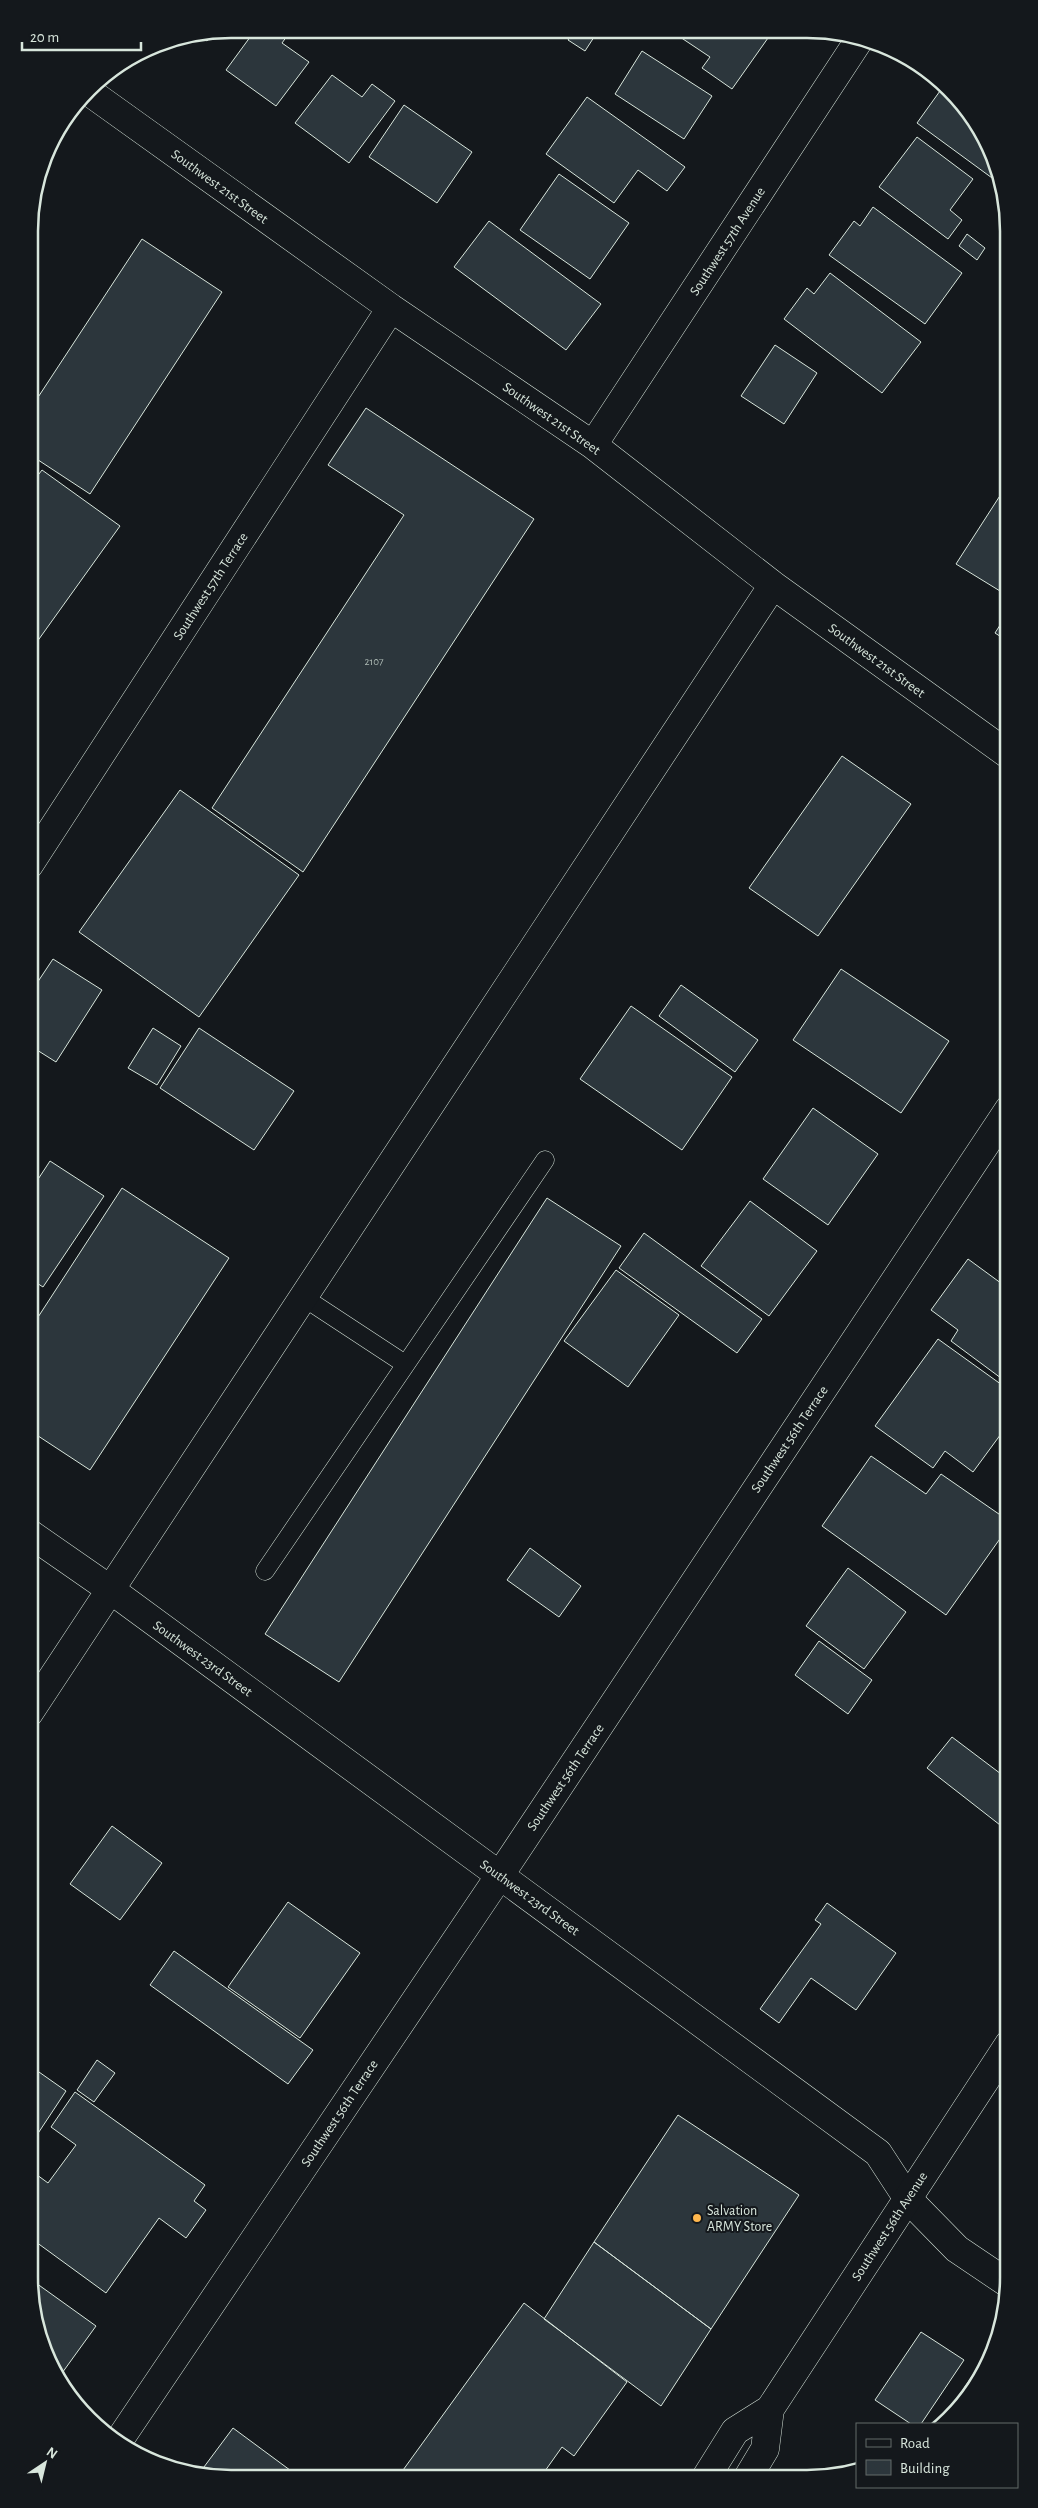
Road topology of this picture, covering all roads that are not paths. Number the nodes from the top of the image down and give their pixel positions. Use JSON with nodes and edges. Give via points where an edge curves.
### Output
{"nodes":[{"id":1,"x":857,"y":44,"type":"edge"},
{"id":2,"x":93,"y":95,"type":"edge"},
{"id":3,"x":391,"y":308,"type":"junction"},
{"id":4,"x":593,"y":444,"type":"junction"},
{"id":5,"x":773,"y":585,"type":"junction"},
{"id":6,"x":1000,"y":749,"type":"edge"},
{"id":7,"x":38,"y":851,"type":"edge"},
{"id":8,"x":1000,"y":1123,"type":"edge"},
{"id":9,"x":545,"y":1160,"type":"dead end"},
{"id":10,"x":304,"y":1297,"type":"junction"},
{"id":11,"x":405,"y":1364,"type":"junction"},
{"id":12,"x":38,"y":1539,"type":"edge"},
{"id":13,"x":265,"y":1571,"type":"dead end"},
{"id":14,"x":110,"y":1590,"type":"junction"},
{"id":15,"x":38,"y":1699,"type":"edge"},
{"id":16,"x":500,"y":1875,"type":"junction"},
{"id":17,"x":1000,"y":2058,"type":"edge"},
{"id":18,"x":908,"y":2199,"type":"junction"},
{"id":19,"x":1000,"y":2278,"type":"edge"},
{"id":20,"x":770,"y":2409,"type":"junction"},
{"id":21,"x":121,"y":2437,"type":"edge"},
{"id":22,"x":711,"y":2470,"type":"edge"},
{"id":23,"x":752,"y":2470,"type":"edge"}],
"edges":[{"from":1,"to":4,"type":"street","name":"Southwest 57th Avenue"},
{"from":2,"to":3,"type":"street","name":"Southwest 21st Street"},
{"from":3,"to":4,"type":"street","name":"Southwest 21st Street"},
{"from":3,"to":7,"type":"street","name":"Southwest 57th Terrace"},
{"from":4,"to":5,"type":"street","name":"Southwest 21st Street"},
{"from":5,"to":6,"type":"street","name":"Southwest 21st Street"},
{"from":5,"to":10,"type":"street"},
{"from":8,"to":16,"type":"street","name":"Southwest 56th Terrace"},
{"from":9,"to":11,"type":"lane"},
{"from":10,"to":11,"type":"lane"},
{"from":10,"to":14,"type":"street"},
{"from":11,"to":13,"type":"lane"},
{"from":12,"to":14,"type":"street","name":"Southwest 23rd Street"},
{"from":14,"to":15,"type":"street"},
{"from":14,"to":16,"type":"street","name":"Southwest 23rd Street"},
{"from":16,"to":18,"type":"street","name":"Southwest 23rd Street","via":[[878,2153]]},
{"from":16,"to":21,"type":"street","name":"Southwest 56th Terrace"},
{"from":17,"to":18,"type":"street","name":"Southwest 56th Avenue"},
{"from":18,"to":19,"type":"street","name":"Southwest 23rd Street","via":[[957,2249]]},
{"from":18,"to":20,"type":"street","name":"Southwest 56th Avenue"},
{"from":20,"to":22,"type":"street","name":"Southwest 56th Avenue","via":[[735,2431]]},
{"from":20,"to":23,"type":"street","name":"Southwest 56th Avenue","via":[[765,2449]]}]}
